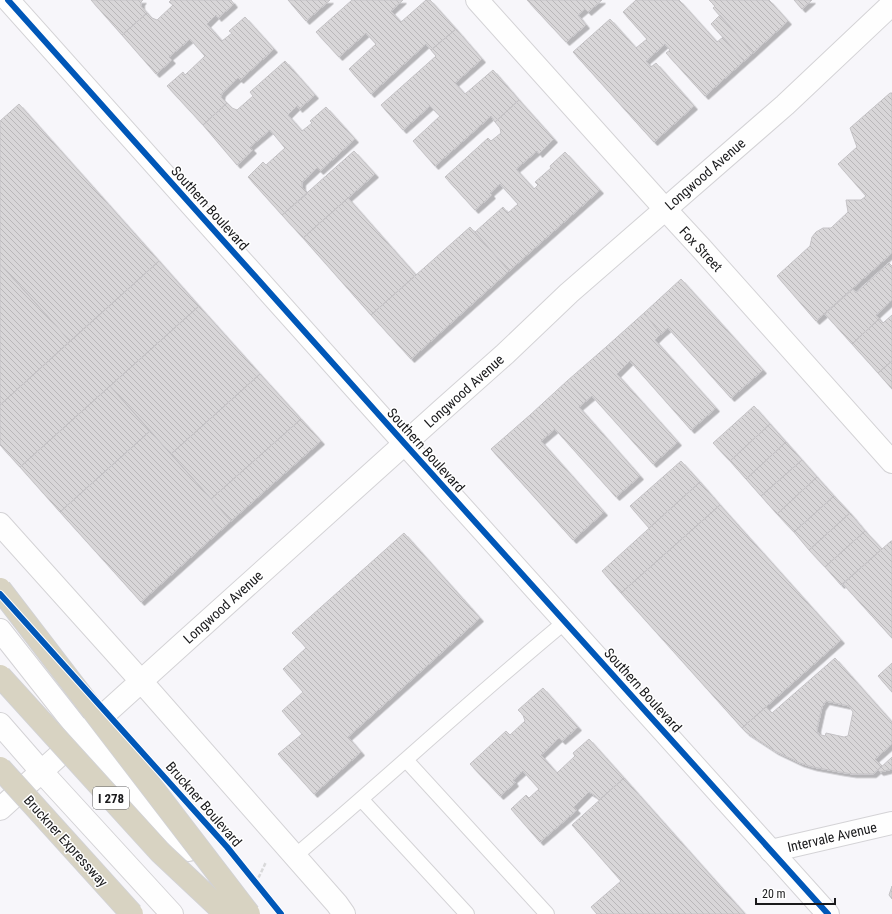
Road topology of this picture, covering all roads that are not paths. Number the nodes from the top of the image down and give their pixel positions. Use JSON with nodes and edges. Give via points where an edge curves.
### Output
{"nodes":[{"id":1,"x":8,"y":0,"type":"edge"},
{"id":2,"x":477,"y":0,"type":"edge"},
{"id":3,"x":892,"y":4,"type":"edge"},
{"id":4,"x":664,"y":209,"type":"junction"},
{"id":5,"x":405,"y":444,"type":"junction"},
{"id":6,"x":892,"y":462,"type":"edge"},
{"id":7,"x":0,"y":524,"type":"edge"},
{"id":8,"x":0,"y":589,"type":"edge"},
{"id":9,"x":565,"y":622,"type":"junction"},
{"id":10,"x":0,"y":630,"type":"edge"},
{"id":11,"x":0,"y":676,"type":"edge"},
{"id":12,"x":141,"y":681,"type":"junction"},
{"id":13,"x":0,"y":724,"type":"edge"},
{"id":14,"x":82,"y":734,"type":"junction"},
{"id":15,"x":406,"y":760,"type":"junction"},
{"id":16,"x":0,"y":768,"type":"edge"},
{"id":17,"x":41,"y":771,"type":"junction"},
{"id":18,"x":361,"y":798,"type":"junction"},
{"id":19,"x":0,"y":809,"type":"edge"},
{"id":20,"x":892,"y":824,"type":"edge"},
{"id":21,"x":771,"y":851,"type":"junction"},
{"id":22,"x":295,"y":856,"type":"junction"},
{"id":23,"x":340,"y":912,"type":"edge"},
{"id":24,"x":132,"y":914,"type":"edge"},
{"id":25,"x":172,"y":914,"type":"edge"},
{"id":26,"x":226,"y":914,"type":"edge"},
{"id":27,"x":249,"y":914,"type":"edge"},
{"id":28,"x":467,"y":914,"type":"edge"},
{"id":29,"x":546,"y":914,"type":"edge"},
{"id":30,"x":828,"y":914,"type":"edge"}],
"edges":[{"from":1,"to":5,"type":"street","name":"Southern Boulevard"},
{"from":2,"to":4,"type":"street","name":"Fox Street"},
{"from":3,"to":4,"type":"street","name":"Longwood Avenue","via":[[785,105]]},
{"from":4,"to":5,"type":"street","name":"Longwood Avenue"},
{"from":4,"to":6,"type":"street","name":"Fox Street"},
{"from":5,"to":9,"type":"street","name":"Southern Boulevard"},
{"from":5,"to":12,"type":"street","name":"Longwood Avenue"},
{"from":7,"to":12,"type":"street"},
{"from":8,"to":27,"type":"highway","bridge":true},
{"from":9,"to":15,"type":"lane"},
{"from":9,"to":21,"type":"street","name":"Southern Boulevard"},
{"from":10,"to":14,"type":"street"},
{"from":11,"to":26,"type":"highway","number":"I 278","bridge":true,"via":[[160,852]]},
{"from":12,"to":14,"type":"street","name":"Longwood Avenue"},
{"from":12,"to":22,"type":"street"},
{"from":13,"to":17,"type":"street"},
{"from":14,"to":17,"type":"street","name":"Longwood Avenue"},
{"from":14,"to":27,"type":"street"},
{"from":15,"to":18,"type":"lane"},
{"from":15,"to":29,"type":"lane"},
{"from":16,"to":24,"type":"highway","name":"Bruckner Expressway","bridge":true},
{"from":17,"to":19,"type":"street","name":"Longwood Avenue"},
{"from":17,"to":25,"type":"street"},
{"from":18,"to":22,"type":"lane"},
{"from":18,"to":28,"type":"lane"},
{"from":20,"to":21,"type":"street","name":"Intervale Avenue"},
{"from":21,"to":30,"type":"street","name":"Southern Boulevard"},
{"from":22,"to":23,"type":"street"}]}
